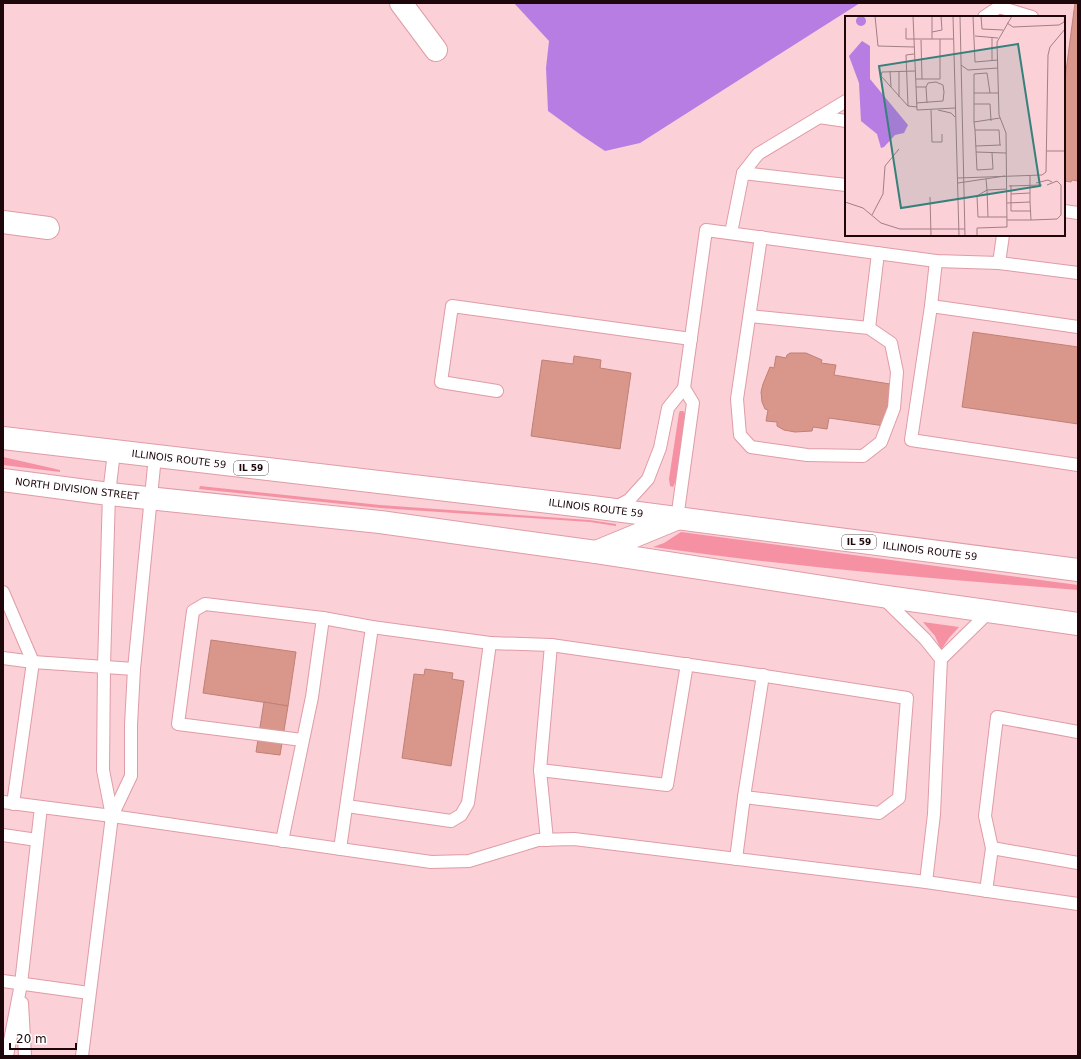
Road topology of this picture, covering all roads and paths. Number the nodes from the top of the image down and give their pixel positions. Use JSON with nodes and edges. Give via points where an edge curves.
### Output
{"nodes":[{"id":1,"x":401,"y":3,"type":"edge"},
{"id":2,"x":986,"y":16,"type":"edge"},
{"id":3,"x":1029,"y":16,"type":"edge"},
{"id":4,"x":436,"y":50,"type":"dead end"},
{"id":5,"x":845,"y":102,"type":"edge"},
{"id":6,"x":819,"y":118,"type":"junction"},
{"id":7,"x":845,"y":121,"type":"edge"},
{"id":8,"x":743,"y":173,"type":"junction"},
{"id":9,"x":845,"y":185,"type":"edge"},
{"id":10,"x":1065,"y":211,"type":"edge"},
{"id":11,"x":1078,"y":212,"type":"edge"},
{"id":12,"x":3,"y":222,"type":"edge"},
{"id":13,"x":48,"y":228,"type":"dead end"},
{"id":14,"x":731,"y":233,"type":"junction"},
{"id":15,"x":1003,"y":236,"type":"edge"},
{"id":16,"x":761,"y":237,"type":"junction"},
{"id":17,"x":878,"y":253,"type":"junction"},
{"id":18,"x":936,"y":260,"type":"junction"},
{"id":19,"x":999,"y":263,"type":"junction"},
{"id":20,"x":1078,"y":273,"type":"edge"},
{"id":21,"x":931,"y":306,"type":"junction"},
{"id":22,"x":750,"y":316,"type":"junction"},
{"id":23,"x":1078,"y":327,"type":"edge"},
{"id":24,"x":869,"y":328,"type":"junction"},
{"id":25,"x":691,"y":339,"type":"junction"},
{"id":26,"x":684,"y":388,"type":"junction"},
{"id":27,"x":497,"y":391,"type":"dead end"},
{"id":28,"x":3,"y":438,"type":"edge"},
{"id":29,"x":114,"y":452,"type":"junction"},
{"id":30,"x":155,"y":456,"type":"junction"},
{"id":31,"x":1078,"y":465,"type":"edge"},
{"id":32,"x":3,"y":480,"type":"edge"},
{"id":33,"x":109,"y":494,"type":"junction"},
{"id":34,"x":150,"y":498,"type":"junction"},
{"id":35,"x":611,"y":510,"type":"junction"},
{"id":36,"x":677,"y":519,"type":"junction"},
{"id":37,"x":596,"y":552,"type":"junction"},
{"id":38,"x":1078,"y":570,"type":"edge"},
{"id":39,"x":3,"y":592,"type":"edge"},
{"id":40,"x":881,"y":596,"type":"junction"},
{"id":41,"x":989,"y":612,"type":"junction"},
{"id":42,"x":323,"y":618,"type":"junction"},
{"id":43,"x":1078,"y":624,"type":"edge"},
{"id":44,"x":372,"y":627,"type":"junction"},
{"id":45,"x":490,"y":643,"type":"junction"},
{"id":46,"x":551,"y":645,"type":"junction"},
{"id":47,"x":3,"y":658,"type":"edge"},
{"id":48,"x":942,"y":659,"type":"junction"},
{"id":49,"x":33,"y":662,"type":"junction"},
{"id":50,"x":687,"y":664,"type":"junction"},
{"id":51,"x":104,"y":666,"type":"junction"},
{"id":52,"x":134,"y":669,"type":"junction"},
{"id":53,"x":763,"y":675,"type":"junction"},
{"id":54,"x":1078,"y":732,"type":"edge"},
{"id":55,"x":302,"y":740,"type":"junction"},
{"id":56,"x":540,"y":770,"type":"junction"},
{"id":57,"x":744,"y":797,"type":"junction"},
{"id":58,"x":8,"y":803,"type":"edge"},
{"id":59,"x":347,"y":806,"type":"junction"},
{"id":60,"x":41,"y":807,"type":"junction"},
{"id":61,"x":112,"y":816,"type":"junction"},
{"id":62,"x":3,"y":835,"type":"edge"},
{"id":63,"x":37,"y":840,"type":"junction"},
{"id":64,"x":547,"y":840,"type":"junction"},
{"id":65,"x":282,"y":841,"type":"junction"},
{"id":66,"x":992,"y":848,"type":"junction"},
{"id":67,"x":340,"y":849,"type":"junction"},
{"id":68,"x":736,"y":859,"type":"junction"},
{"id":69,"x":1078,"y":863,"type":"edge"},
{"id":70,"x":926,"y":882,"type":"junction"},
{"id":71,"x":986,"y":891,"type":"junction"},
{"id":72,"x":1078,"y":904,"type":"edge"},
{"id":73,"x":3,"y":981,"type":"edge"},
{"id":74,"x":21,"y":984,"type":"junction"},
{"id":75,"x":89,"y":993,"type":"junction"},
{"id":76,"x":7,"y":1056,"type":"edge"},
{"id":77,"x":25,"y":1056,"type":"edge"},
{"id":78,"x":82,"y":1056,"type":"edge"}],
"edges":[{"from":1,"to":4,"type":"main road"},
{"from":2,"to":3,"type":"lane","via":[[1000,7]]},
{"from":5,"to":6,"type":"lane"},
{"from":6,"to":7,"type":"lane"},
{"from":6,"to":8,"type":"lane","via":[[758,154]]},
{"from":8,"to":9,"type":"lane"},
{"from":8,"to":14,"type":"lane"},
{"from":10,"to":11,"type":"lane"},
{"from":12,"to":13,"type":"main road"},
{"from":14,"to":16,"type":"lane"},
{"from":14,"to":25,"type":"lane","via":[[706,230]]},
{"from":15,"to":19,"type":"lane"},
{"from":16,"to":17,"type":"lane"},
{"from":16,"to":22,"type":"lane"},
{"from":17,"to":18,"type":"lane"},
{"from":17,"to":24,"type":"lane"},
{"from":18,"to":19,"type":"lane"},
{"from":18,"to":21,"type":"lane"},
{"from":19,"to":20,"type":"lane"},
{"from":21,"to":23,"type":"lane"},
{"from":21,"to":31,"type":"lane","via":[[911,440]]},
{"from":22,"to":24,"type":"lane"},
{"from":22,"to":24,"type":"lane","via":[[737,399],[740,435],[752,447],[808,455],[863,456],[881,442],[894,408],[897,372],[891,343]]},
{"from":25,"to":26,"type":"lane"},
{"from":25,"to":27,"type":"lane","via":[[452,306],[441,382]]},
{"from":26,"to":35,"type":"lane","via":[[668,408],[660,448],[648,479],[629,500]]},
{"from":26,"to":36,"type":"lane","via":[[694,403]]},
{"from":28,"to":29,"type":"main road","number":"IL 59"},
{"from":29,"to":30,"type":"main road","name":"ILLINOIS ROUTE 59","number":"IL 59"},
{"from":29,"to":33,"type":"lane"},
{"from":30,"to":34,"type":"lane"},
{"from":30,"to":35,"type":"main road","name":"ILLINOIS ROUTE 59","number":"IL 59"},
{"from":32,"to":33,"type":"main road","name":"NORTH DIVISION STREET"},
{"from":33,"to":34,"type":"main road","name":"NORTH DIVISION STREET"},
{"from":33,"to":51,"type":"lane"},
{"from":34,"to":37,"type":"main road","via":[[380,522]]},
{"from":34,"to":52,"type":"lane"},
{"from":35,"to":36,"type":"main road","name":"ILLINOIS ROUTE 59","number":"IL 59"},
{"from":36,"to":37,"type":"main road"},
{"from":36,"to":38,"type":"main road","name":"ILLINOIS ROUTE 59","number":"IL 59"},
{"from":37,"to":40,"type":"main road"},
{"from":39,"to":49,"type":"lane"},
{"from":40,"to":41,"type":"main road"},
{"from":40,"to":48,"type":"lane"},
{"from":41,"to":43,"type":"main road"},
{"from":41,"to":48,"type":"lane"},
{"from":42,"to":44,"type":"lane"},
{"from":42,"to":55,"type":"lane","via":[[312,697]]},
{"from":42,"to":55,"type":"lane","via":[[205,604],[193,611],[178,724]]},
{"from":44,"to":45,"type":"lane"},
{"from":44,"to":59,"type":"lane"},
{"from":45,"to":46,"type":"lane"},
{"from":45,"to":59,"type":"lane","via":[[468,803],[461,815],[451,821]]},
{"from":46,"to":50,"type":"lane"},
{"from":46,"to":56,"type":"lane"},
{"from":47,"to":49,"type":"lane"},
{"from":48,"to":70,"type":"lane","via":[[934,814]]},
{"from":49,"to":51,"type":"lane"},
{"from":49,"to":58,"type":"lane"},
{"from":50,"to":53,"type":"lane"},
{"from":50,"to":56,"type":"lane","via":[[667,785]]},
{"from":51,"to":52,"type":"lane"},
{"from":51,"to":61,"type":"lane","via":[[104,770]]},
{"from":52,"to":61,"type":"lane","via":[[131,776]]},
{"from":53,"to":57,"type":"lane"},
{"from":53,"to":57,"type":"lane","via":[[907,698],[899,798],[879,813]]},
{"from":54,"to":66,"type":"lane","via":[[997,717],[985,816]]},
{"from":55,"to":65,"type":"lane"},
{"from":56,"to":64,"type":"lane"},
{"from":57,"to":68,"type":"lane"},
{"from":58,"to":60,"type":"lane"},
{"from":59,"to":67,"type":"lane"},
{"from":60,"to":61,"type":"lane"},
{"from":60,"to":63,"type":"lane"},
{"from":61,"to":65,"type":"lane"},
{"from":61,"to":75,"type":"lane"},
{"from":62,"to":63,"type":"lane"},
{"from":63,"to":74,"type":"lane"},
{"from":64,"to":67,"type":"lane","via":[[538,840],[469,862],[431,862]]},
{"from":64,"to":68,"type":"lane","via":[[574,838]]},
{"from":65,"to":67,"type":"lane"},
{"from":66,"to":69,"type":"lane"},
{"from":66,"to":71,"type":"lane"},
{"from":68,"to":70,"type":"lane"},
{"from":70,"to":71,"type":"lane"},
{"from":71,"to":72,"type":"lane"},
{"from":73,"to":74,"type":"lane"},
{"from":74,"to":75,"type":"lane"},
{"from":74,"to":76,"type":"lane"},
{"from":74,"to":77,"type":"lane"},
{"from":75,"to":78,"type":"lane"}]}
